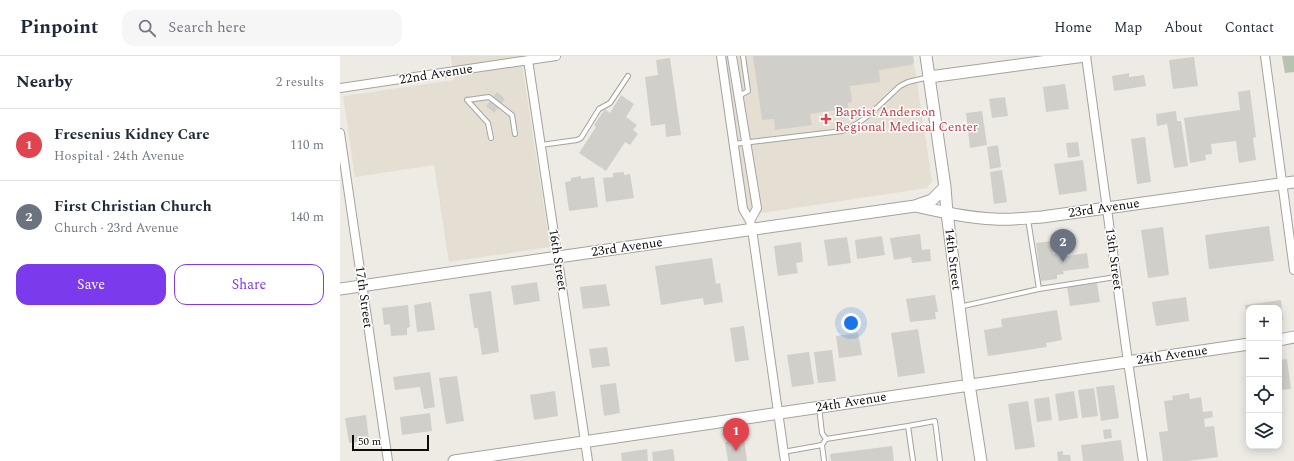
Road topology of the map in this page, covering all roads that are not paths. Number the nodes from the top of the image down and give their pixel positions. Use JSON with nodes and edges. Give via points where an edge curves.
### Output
{"nodes":[{"id":1,"x":556,"y":56,"type":"edge"},
{"id":2,"x":721,"y":56,"type":"edge"},
{"id":3,"x":732,"y":56,"type":"edge"},
{"id":4,"x":743,"y":56,"type":"edge"},
{"id":5,"x":926,"y":56,"type":"edge"},
{"id":6,"x":1086,"y":56,"type":"edge"},
{"id":7,"x":1265,"y":56,"type":"edge"},
{"id":8,"x":527,"y":58,"type":"edge"},
{"id":9,"x":628,"y":76,"type":"dead end"},
{"id":10,"x":929,"y":77,"type":"junction"},
{"id":11,"x":340,"y":88,"type":"edge"},
{"id":12,"x":740,"y":96,"type":"junction"},
{"id":13,"x":340,"y":133,"type":"edge"},
{"id":14,"x":515,"y":134,"type":"dead end"},
{"id":15,"x":491,"y":138,"type":"dead end"},
{"id":16,"x":747,"y":142,"type":"junction"},
{"id":17,"x":734,"y":144,"type":"junction"},
{"id":18,"x":540,"y":145,"type":"junction"},
{"id":19,"x":1294,"y":182,"type":"edge"},
{"id":20,"x":1282,"y":183,"type":"junction"},
{"id":21,"x":944,"y":187,"type":"junction"},
{"id":22,"x":915,"y":206,"type":"junction"},
{"id":23,"x":1107,"y":208,"type":"junction"},
{"id":24,"x":947,"y":213,"type":"junction"},
{"id":25,"x":1028,"y":218,"type":"junction"},
{"id":26,"x":751,"y":225,"type":"junction"},
{"id":27,"x":558,"y":257,"type":"junction"},
{"id":28,"x":1294,"y":270,"type":"edge"},
{"id":29,"x":1116,"y":277,"type":"junction"},
{"id":30,"x":363,"y":286,"type":"junction"},
{"id":31,"x":340,"y":289,"type":"edge"},
{"id":32,"x":1039,"y":289,"type":"junction"},
{"id":33,"x":959,"y":307,"type":"junction"},
{"id":34,"x":1294,"y":337,"type":"edge"},
{"id":35,"x":1282,"y":339,"type":"edge"},
{"id":36,"x":1246,"y":344,"type":"edge"},
{"id":37,"x":1128,"y":362,"type":"junction"},
{"id":38,"x":969,"y":384,"type":"junction"},
{"id":39,"x":819,"y":407,"type":"junction"},
{"id":40,"x":778,"y":414,"type":"junction"},
{"id":41,"x":908,"y":426,"type":"junction"},
{"id":42,"x":826,"y":439,"type":"junction"},
{"id":43,"x":585,"y":442,"type":"junction"},
{"id":44,"x":822,"y":445,"type":"junction"},
{"id":45,"x":783,"y":452,"type":"junction"},
{"id":46,"x":388,"y":461,"type":"edge"},
{"id":47,"x":454,"y":461,"type":"edge"},
{"id":48,"x":588,"y":461,"type":"edge"},
{"id":49,"x":785,"y":461,"type":"edge"},
{"id":50,"x":824,"y":461,"type":"edge"},
{"id":51,"x":913,"y":461,"type":"edge"},
{"id":52,"x":940,"y":461,"type":"edge"},
{"id":53,"x":981,"y":461,"type":"edge"},
{"id":54,"x":1143,"y":461,"type":"edge"}],
"edges":[{"from":1,"to":8,"type":"street","name":"22nd Avenue"},
{"from":2,"to":17,"type":"street"},
{"from":3,"to":12,"type":"street"},
{"from":4,"to":12,"type":"lane","via":[[748,91]]},
{"from":5,"to":10,"type":"main road","name":"14th Street"},
{"from":6,"to":10,"type":"main road"},
{"from":6,"to":23,"type":"street","name":"13th Street"},
{"from":7,"to":20,"type":"street"},
{"from":8,"to":11,"type":"street","name":"22nd Avenue"},
{"from":8,"to":18,"type":"street","name":"16th Street"},
{"from":9,"to":18,"type":"lane","via":[[610,103],[599,109],[581,138]]},
{"from":10,"to":16,"type":"lane","via":[[900,86],[860,123],[842,131]]},
{"from":10,"to":21,"type":"main road","name":"14th Street"},
{"from":12,"to":16,"type":"street"},
{"from":13,"to":30,"type":"street","name":"17th Street"},
{"from":14,"to":15,"type":"lane","via":[[512,115],[489,97],[467,100],[488,123]]},
{"from":16,"to":17,"type":"lane"},
{"from":16,"to":26,"type":"street","via":[[757,208]]},
{"from":17,"to":26,"type":"street","via":[[743,210]]},
{"from":18,"to":27,"type":"street","name":"16th Street"},
{"from":19,"to":20,"type":"main road","name":"23rd Avenue"},
{"from":20,"to":23,"type":"main road","name":"23rd Avenue"},
{"from":20,"to":28,"type":"street"},
{"from":21,"to":22,"type":"main road","name":"23rd Avenue","via":[[932,200]]},
{"from":21,"to":24,"type":"main road","name":"14th Street"},
{"from":22,"to":24,"type":"main road","name":"23rd Avenue"},
{"from":22,"to":26,"type":"main road","name":"23rd Avenue"},
{"from":23,"to":25,"type":"main road","name":"23rd Avenue"},
{"from":23,"to":29,"type":"street","name":"13th Street"},
{"from":24,"to":25,"type":"main road","name":"23rd Avenue","via":[[996,219]]},
{"from":24,"to":33,"type":"main road","name":"14th Street"},
{"from":25,"to":32,"type":"lane"},
{"from":26,"to":27,"type":"main road","name":"23rd Avenue"},
{"from":26,"to":40,"type":"street"},
{"from":27,"to":30,"type":"main road","name":"23rd Avenue"},
{"from":27,"to":43,"type":"street","name":"16th Street"},
{"from":29,"to":32,"type":"lane"},
{"from":29,"to":37,"type":"street","name":"13th Street"},
{"from":30,"to":31,"type":"main road","name":"23rd Avenue"},
{"from":30,"to":46,"type":"street","name":"17th Street"},
{"from":32,"to":33,"type":"lane"},
{"from":33,"to":38,"type":"main road","name":"14th Street"},
{"from":34,"to":35,"type":"main road"},
{"from":36,"to":37,"type":"main road","name":"24th Avenue"},
{"from":37,"to":38,"type":"main road","name":"24th Avenue"},
{"from":37,"to":54,"type":"street","name":"13th Street"},
{"from":38,"to":39,"type":"main road","name":"24th Avenue"},
{"from":38,"to":53,"type":"main road","name":"14th Street"},
{"from":39,"to":40,"type":"main road","name":"24th Avenue"},
{"from":39,"to":42,"type":"lane","via":[[822,433]]},
{"from":40,"to":43,"type":"main road","name":"24th Avenue"},
{"from":40,"to":45,"type":"street"},
{"from":41,"to":42,"type":"lane"},
{"from":41,"to":51,"type":"lane"},
{"from":41,"to":52,"type":"lane","via":[[935,421]]},
{"from":42,"to":44,"type":"lane"},
{"from":43,"to":47,"type":"main road","name":"24th Avenue"},
{"from":43,"to":48,"type":"street","name":"16th Street"},
{"from":44,"to":45,"type":"lane"},
{"from":44,"to":50,"type":"lane"},
{"from":45,"to":49,"type":"street"}]}
